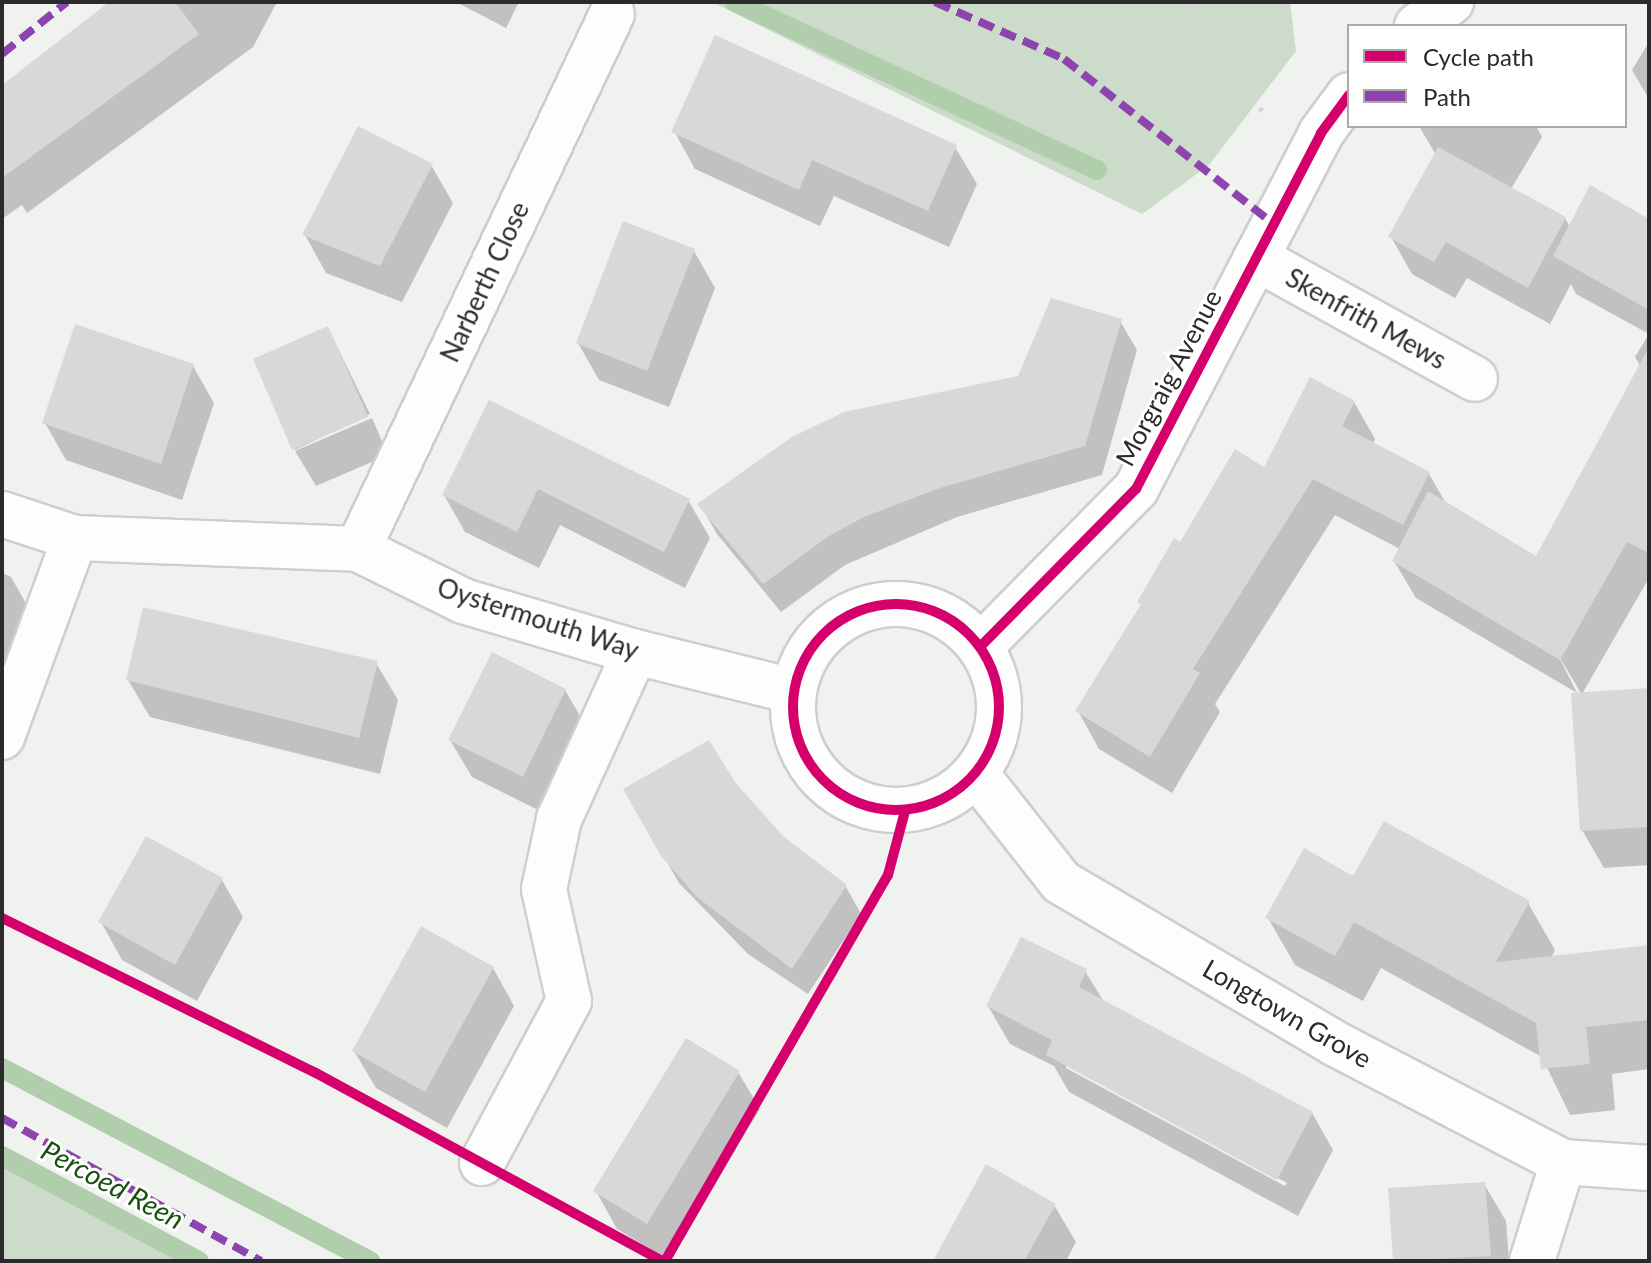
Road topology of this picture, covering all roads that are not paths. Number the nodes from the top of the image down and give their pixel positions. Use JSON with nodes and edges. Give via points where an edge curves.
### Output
{"nodes":[{"id":1,"x":1451,"y":2,"type":"edge"},
{"id":2,"x":612,"y":14,"type":"dead end"},
{"id":3,"x":1420,"y":24,"type":"edge"},
{"id":4,"x":1347,"y":98,"type":"edge"},
{"id":5,"x":1256,"y":258,"type":"junction"},
{"id":6,"x":1475,"y":379,"type":"dead end"},
{"id":7,"x":2,"y":514,"type":"edge"},
{"id":8,"x":75,"y":538,"type":"junction"},
{"id":9,"x":358,"y":549,"type":"junction"},
{"id":10,"x":981,"y":646,"type":"junction"},
{"id":11,"x":635,"y":652,"type":"junction"},
{"id":12,"x":793,"y":691,"type":"junction"},
{"id":13,"x":2,"y":737,"type":"edge"},
{"id":14,"x":976,"y":774,"type":"junction"},
{"id":15,"x":1563,"y":1162,"type":"junction"},
{"id":16,"x":482,"y":1163,"type":"dead end"},
{"id":17,"x":1649,"y":1168,"type":"edge"},
{"id":18,"x":1532,"y":1261,"type":"edge"}],
"edges":[{"from":1,"to":3,"type":"street"},
{"from":2,"to":9,"type":"street","name":"Narberth Close"},
{"from":4,"to":5,"type":"street","name":"Morgraig Avenue","via":[[1321,133]]},
{"from":5,"to":6,"type":"street","name":"Skenfrith Mews"},
{"from":5,"to":10,"type":"street","name":"Morgraig Avenue","via":[[1136,489]]},
{"from":7,"to":8,"type":"street","name":"Oystermouth Way"},
{"from":8,"to":9,"type":"street","name":"Oystermouth Way"},
{"from":8,"to":13,"type":"street"},
{"from":9,"to":11,"type":"street","name":"Oystermouth Way","via":[[463,601]]},
{"from":10,"to":12,"type":"street","via":[[949,617],[905,603],[872,605],[842,617],[817,638]]},
{"from":10,"to":14,"type":"street","via":[[1001,701],[997,736]]},
{"from":11,"to":12,"type":"street","name":"Oystermouth Way"},
{"from":11,"to":16,"type":"street","via":[[559,819],[544,889],[569,1001]]},
{"from":12,"to":14,"type":"street","via":[[802,752],[837,793],[867,807],[905,811],[928,806]]},
{"from":14,"to":15,"type":"street","name":"Longtown Grove","via":[[1061,882],[1334,1043]]},
{"from":15,"to":17,"type":"street","name":"Longtown Grove"},
{"from":15,"to":18,"type":"street"}]}
